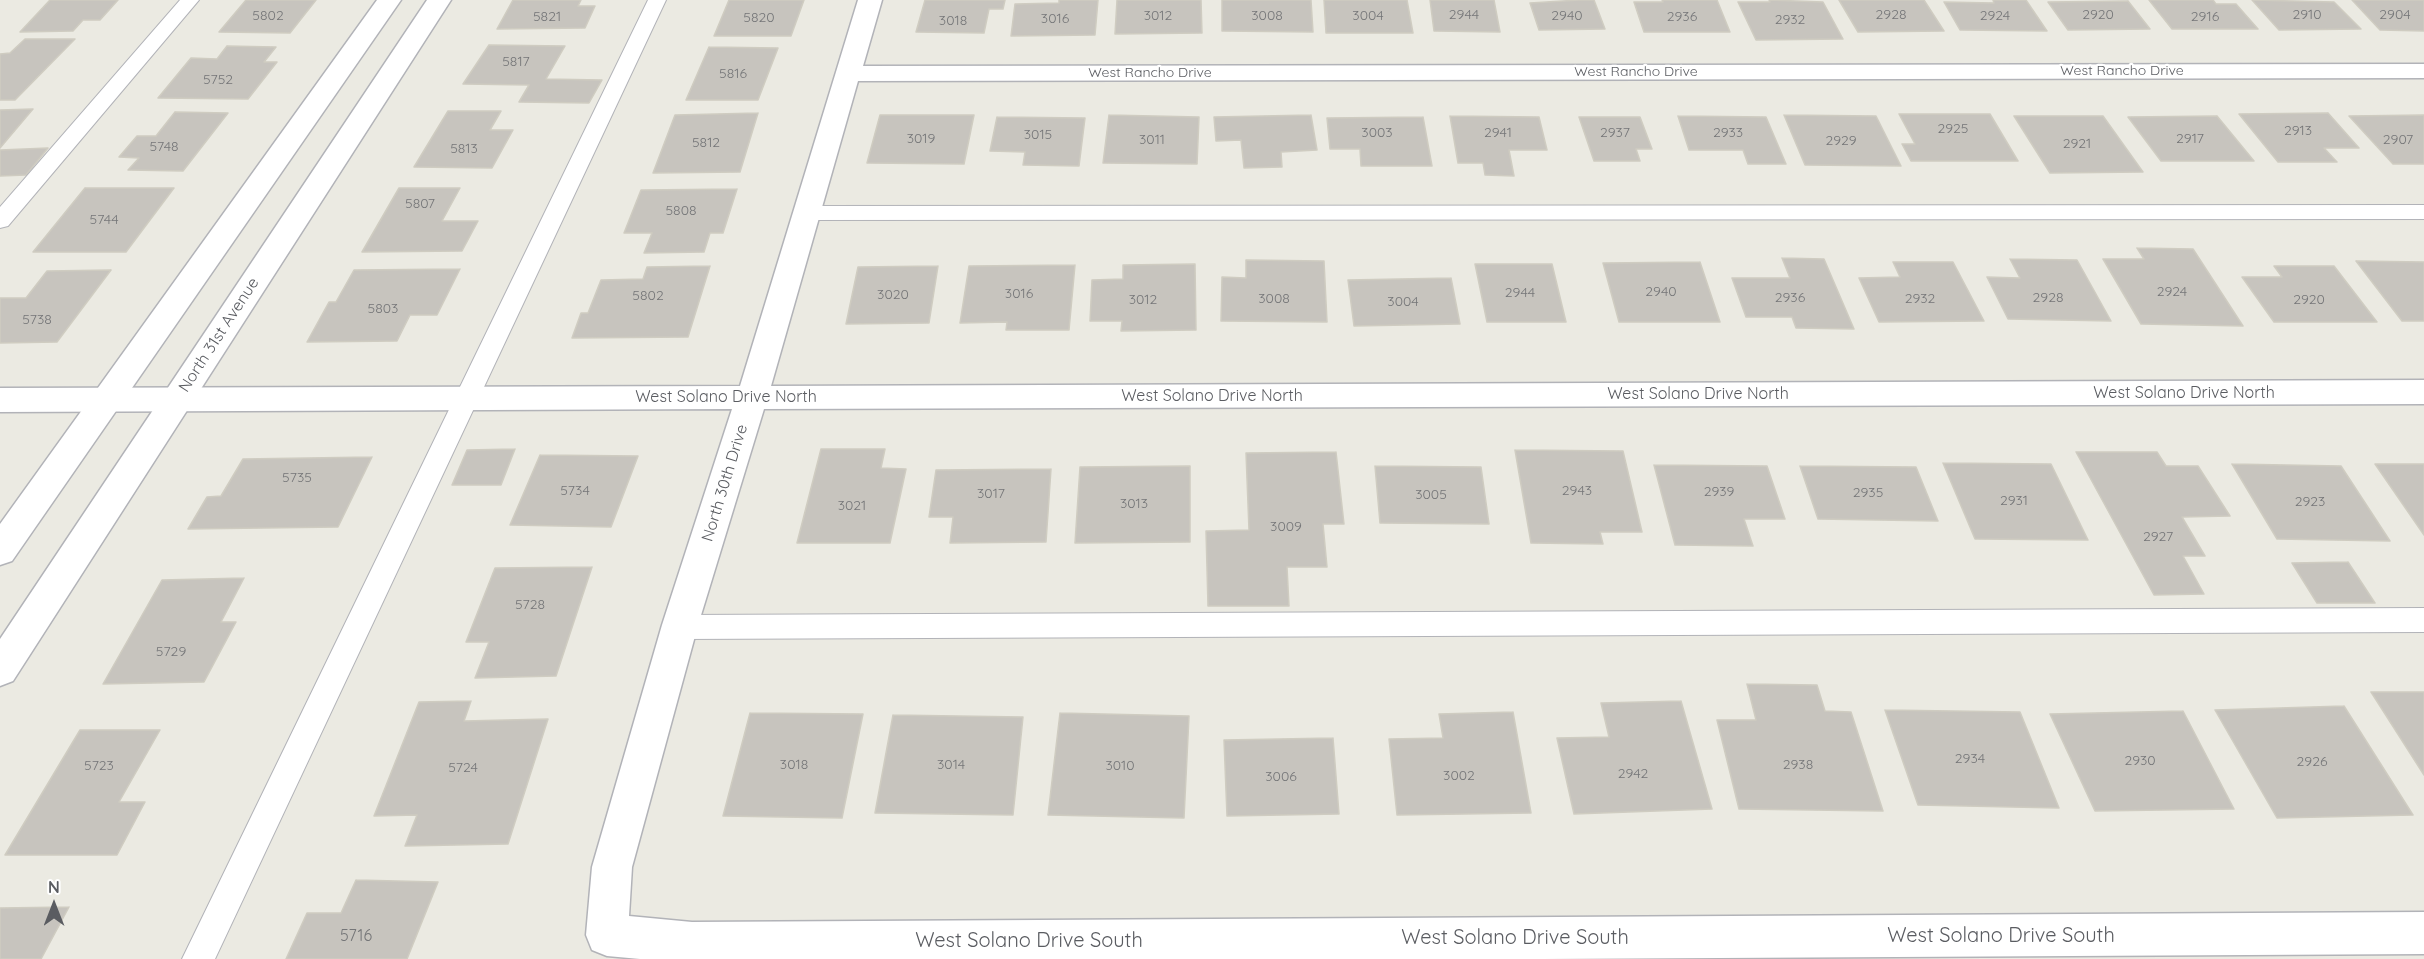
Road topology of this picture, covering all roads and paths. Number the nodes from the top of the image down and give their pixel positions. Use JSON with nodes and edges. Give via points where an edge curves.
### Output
{"nodes":[{"id":1,"x":189,"y":0,"type":"edge"},
{"id":2,"x":388,"y":0,"type":"edge"},
{"id":3,"x":439,"y":0,"type":"edge"},
{"id":4,"x":657,"y":0,"type":"edge"},
{"id":5,"x":870,"y":0,"type":"edge"},
{"id":6,"x":2424,"y":71,"type":"edge"},
{"id":7,"x":848,"y":74,"type":"junction"},
{"id":8,"x":2424,"y":212,"type":"edge"},
{"id":9,"x":806,"y":213,"type":"junction"},
{"id":10,"x":0,"y":220,"type":"edge"},
{"id":11,"x":2424,"y":392,"type":"edge"},
{"id":12,"x":752,"y":397,"type":"junction"},
{"id":13,"x":466,"y":398,"type":"junction"},
{"id":14,"x":0,"y":400,"type":"edge"},
{"id":15,"x":106,"y":400,"type":"junction"},
{"id":16,"x":177,"y":400,"type":"junction"},
{"id":17,"x":0,"y":551,"type":"edge"},
{"id":18,"x":2424,"y":620,"type":"edge"},
{"id":19,"x":681,"y":627,"type":"junction"},
{"id":20,"x":0,"y":670,"type":"edge"},
{"id":21,"x":2424,"y":933,"type":"edge"},
{"id":22,"x":607,"y":935,"type":"joint"},
{"id":23,"x":198,"y":959,"type":"edge"}],
"edges":[{"from":1,"to":10,"type":"lane"},
{"from":2,"to":15,"type":"street"},
{"from":3,"to":16,"type":"street","name":"North 31st Avenue"},
{"from":4,"to":13,"type":"lane"},
{"from":5,"to":7,"type":"street","name":"North 30th Drive"},
{"from":6,"to":7,"type":"street","name":"West Rancho Drive"},
{"from":7,"to":9,"type":"street","name":"North 30th Drive"},
{"from":8,"to":9,"type":"lane"},
{"from":9,"to":12,"type":"street","name":"North 30th Drive"},
{"from":11,"to":12,"type":"street","name":"West Solano Drive North"},
{"from":12,"to":13,"type":"street","name":"West Solano Drive North"},
{"from":12,"to":19,"type":"street","name":"North 30th Drive"},
{"from":13,"to":16,"type":"street","name":"West Solano Drive North"},
{"from":13,"to":23,"type":"lane"},
{"from":14,"to":15,"type":"street","name":"West Solano Drive North"},
{"from":15,"to":16,"type":"street","name":"West Solano Drive North"},
{"from":15,"to":17,"type":"street"},
{"from":16,"to":20,"type":"street","name":"North 31st Avenue"},
{"from":18,"to":19,"type":"lane"},
{"from":19,"to":22,"type":"street","name":"North 30th Drive","via":[[612,867]]},
{"from":21,"to":22,"type":"street","name":"West Solano Drive South","via":[[704,943]]}]}
